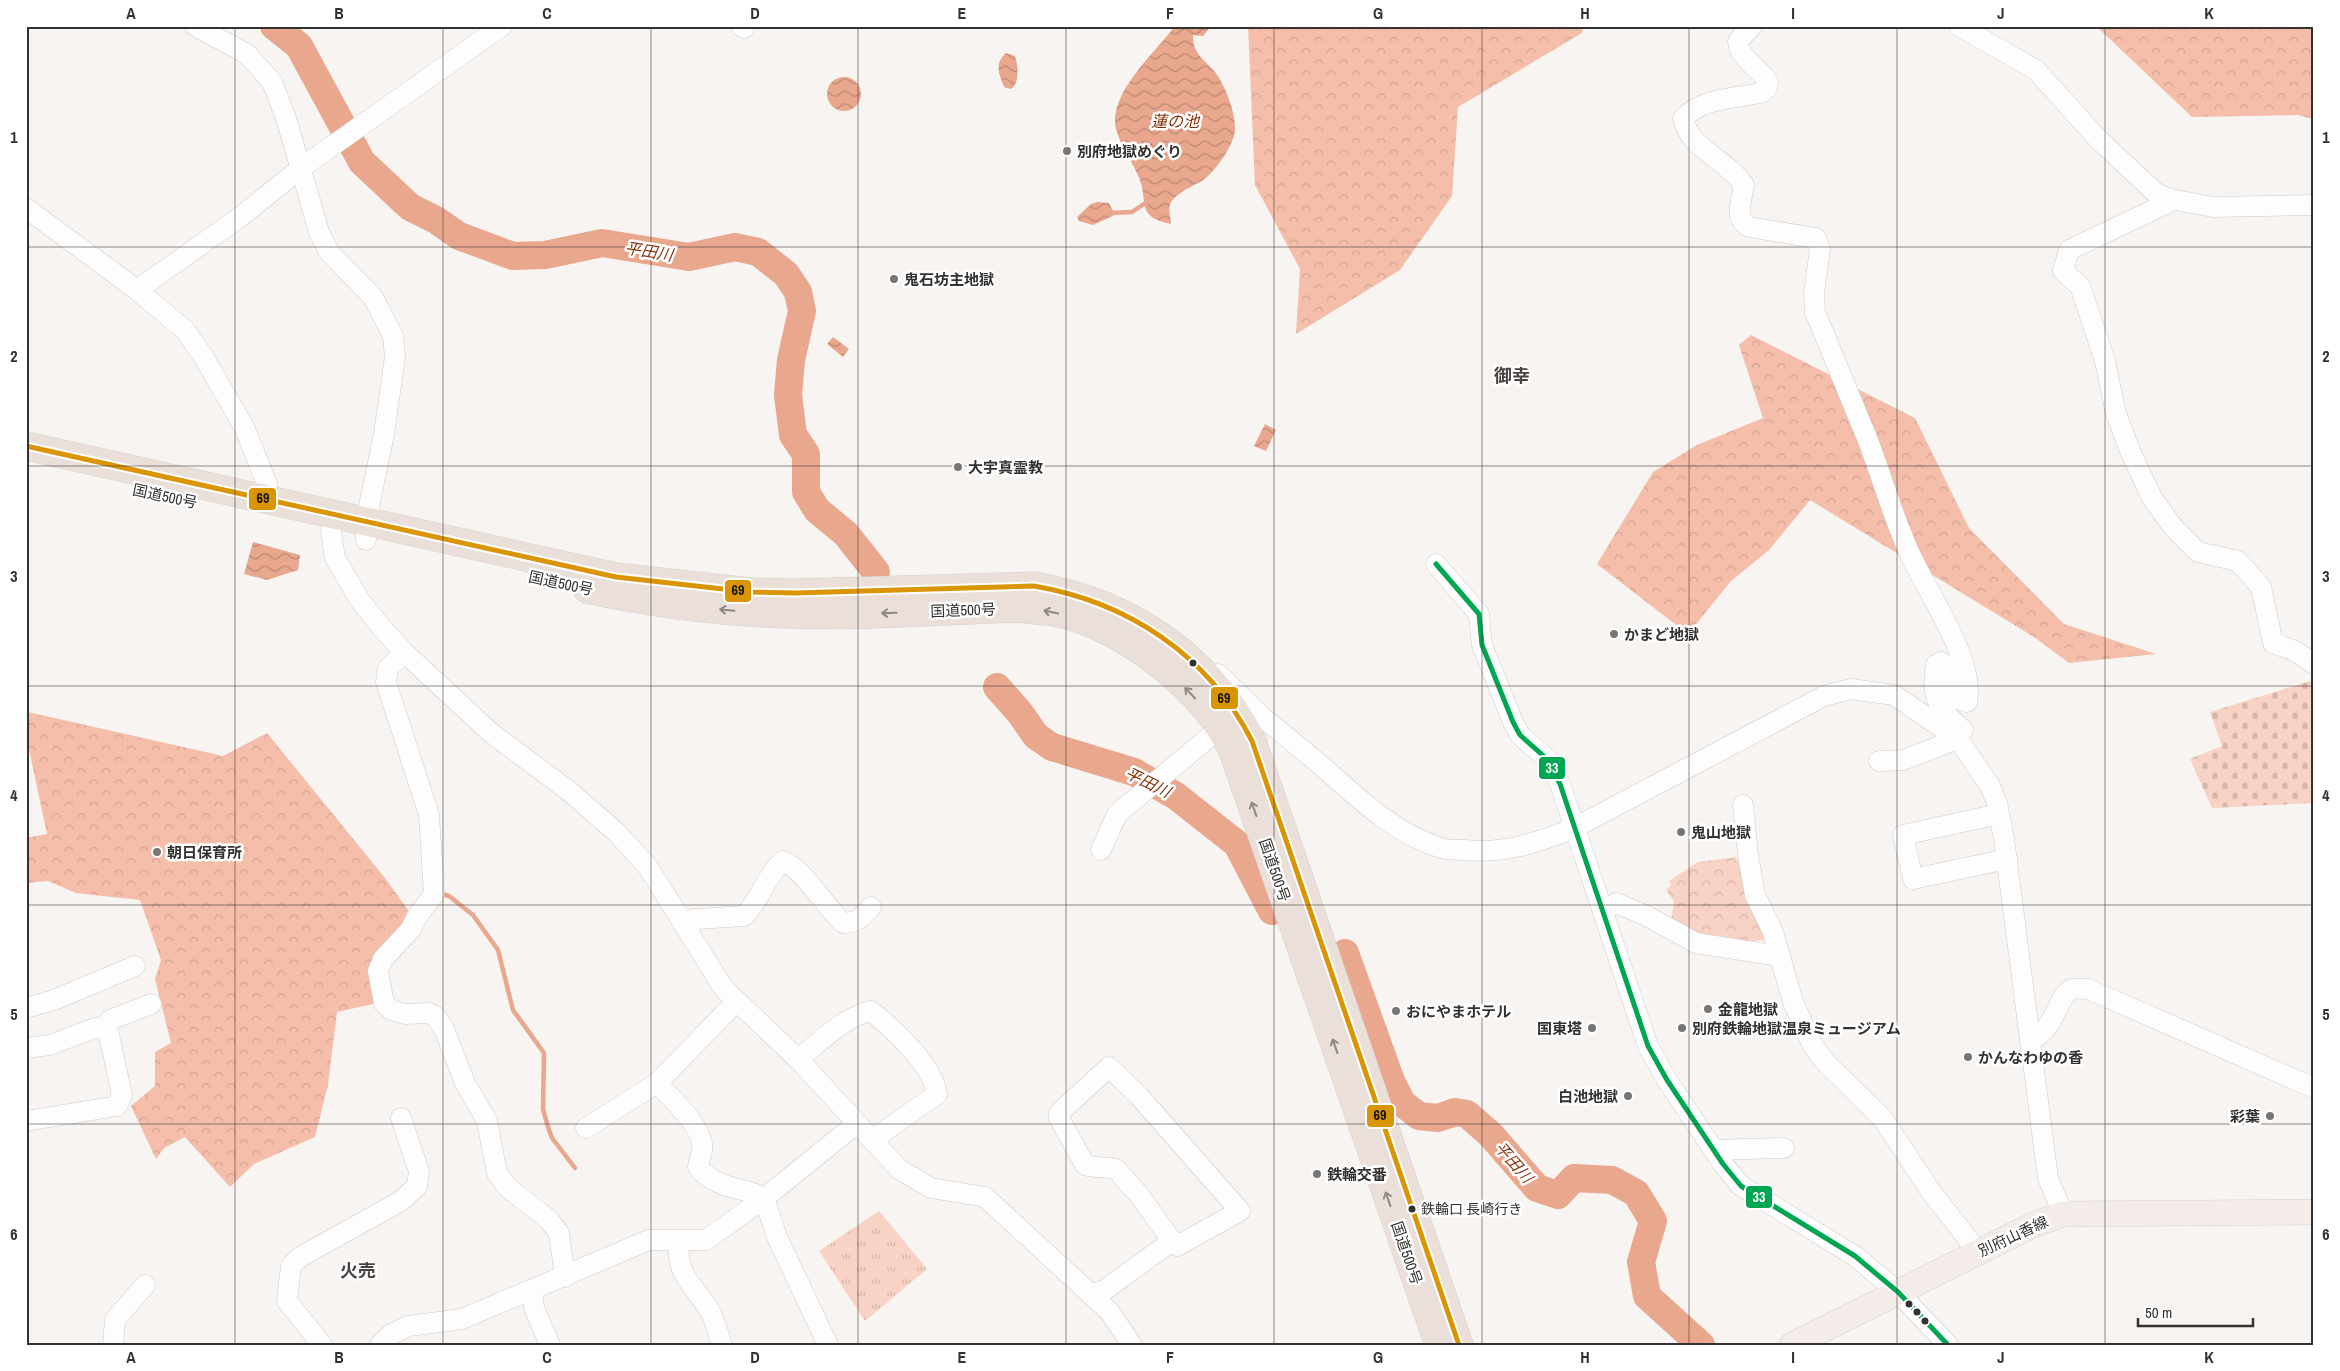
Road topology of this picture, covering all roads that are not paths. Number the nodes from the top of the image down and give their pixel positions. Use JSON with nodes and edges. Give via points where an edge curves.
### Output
{"nodes":[{"id":1,"x":195,"y":26,"type":"edge"},
{"id":2,"x":502,"y":26,"type":"edge"},
{"id":3,"x":1752,"y":26,"type":"edge"},
{"id":4,"x":1959,"y":26,"type":"edge"},
{"id":5,"x":301,"y":168,"type":"junction"},
{"id":6,"x":2174,"y":200,"type":"junction"},
{"id":7,"x":2314,"y":205,"type":"edge"},
{"id":8,"x":26,"y":208,"type":"edge"},
{"id":9,"x":136,"y":290,"type":"junction"},
{"id":10,"x":26,"y":446,"type":"edge"},
{"id":11,"x":26,"y":466,"type":"edge"},
{"id":12,"x":267,"y":499,"type":"junction"},
{"id":13,"x":366,"y":531,"type":"junction"},
{"id":14,"x":331,"y":532,"type":"junction"},
{"id":15,"x":1436,"y":564,"type":"dead end"},
{"id":16,"x":2291,"y":650,"type":"junction"},
{"id":17,"x":2314,"y":650,"type":"edge"},
{"id":18,"x":405,"y":653,"type":"junction"},
{"id":19,"x":2314,"y":664,"type":"edge"},
{"id":20,"x":1240,"y":720,"type":"junction"},
{"id":21,"x":1958,"y":739,"type":"junction"},
{"id":22,"x":1879,"y":761,"type":"dead end"},
{"id":23,"x":1990,"y":786,"type":"junction"},
{"id":24,"x":1743,"y":805,"type":"dead end"},
{"id":25,"x":1999,"y":814,"type":"junction"},
{"id":26,"x":1574,"y":828,"type":"junction"},
{"id":27,"x":1100,"y":850,"type":"dead end"},
{"id":28,"x":2007,"y":859,"type":"junction"},
{"id":29,"x":871,"y":908,"type":"dead end"},
{"id":30,"x":1603,"y":911,"type":"junction"},
{"id":31,"x":682,"y":920,"type":"junction"},
{"id":32,"x":1780,"y":956,"type":"junction"},
{"id":33,"x":135,"y":966,"type":"dead end"},
{"id":34,"x":736,"y":1002,"type":"junction"},
{"id":35,"x":151,"y":1004,"type":"dead end"},
{"id":36,"x":26,"y":1008,"type":"edge"},
{"id":37,"x":104,"y":1029,"type":"junction"},
{"id":38,"x":2031,"y":1040,"type":"junction"},
{"id":39,"x":26,"y":1048,"type":"edge"},
{"id":40,"x":798,"y":1059,"type":"junction"},
{"id":41,"x":657,"y":1083,"type":"junction"},
{"id":42,"x":2314,"y":1088,"type":"edge"},
{"id":43,"x":401,"y":1118,"type":"dead end"},
{"id":44,"x":26,"y":1121,"type":"edge"},
{"id":45,"x":856,"y":1124,"type":"junction"},
{"id":46,"x":586,"y":1128,"type":"dead end"},
{"id":47,"x":872,"y":1140,"type":"junction"},
{"id":48,"x":1784,"y":1148,"type":"dead end"},
{"id":49,"x":1714,"y":1150,"type":"junction"},
{"id":50,"x":763,"y":1199,"type":"junction"},
{"id":51,"x":2314,"y":1212,"type":"edge"},
{"id":52,"x":2064,"y":1214,"type":"junction"},
{"id":53,"x":1172,"y":1241,"type":"junction"},
{"id":54,"x":679,"y":1242,"type":"junction"},
{"id":55,"x":1978,"y":1252,"type":"junction"},
{"id":56,"x":566,"y":1277,"type":"junction"},
{"id":57,"x":145,"y":1285,"type":"dead end"},
{"id":58,"x":532,"y":1290,"type":"junction"},
{"id":59,"x":1898,"y":1292,"type":"junction"},
{"id":60,"x":1091,"y":1295,"type":"junction"},
{"id":61,"x":114,"y":1345,"type":"edge"},
{"id":62,"x":322,"y":1345,"type":"edge"},
{"id":63,"x":380,"y":1345,"type":"edge"},
{"id":64,"x":550,"y":1345,"type":"edge"},
{"id":65,"x":722,"y":1345,"type":"edge"},
{"id":66,"x":828,"y":1345,"type":"edge"},
{"id":67,"x":1132,"y":1345,"type":"edge"},
{"id":68,"x":1439,"y":1345,"type":"edge"},
{"id":69,"x":1459,"y":1345,"type":"edge"},
{"id":70,"x":1792,"y":1345,"type":"edge"},
{"id":71,"x":1948,"y":1345,"type":"edge"}],
"edges":[{"from":1,"to":5,"type":"street","via":[[247,54],[266,72],[280,100]]},
{"from":2,"to":5,"type":"street"},
{"from":3,"to":23,"type":"street","via":[[1738,41],[1739,51],[1764,75],[1767,88],[1761,93],[1691,110],[1683,119],[1686,131],[1735,172],[1744,185],[1739,218],[1742,224],[1811,236],[1819,243],[1815,312],[1868,439],[1906,547],[1966,671],[1967,702],[1955,698],[1950,688],[1949,667],[1941,662],[1936,666],[1932,685],[1938,703],[1972,738],[1994,768]]},
{"from":4,"to":6,"type":"street","via":[[2036,70],[2130,172],[2157,194]]},
{"from":5,"to":9,"type":"street","via":[[240,217]]},
{"from":5,"to":13,"type":"street","via":[[319,232],[329,252],[373,297],[394,336],[396,358]]},
{"from":6,"to":7,"type":"street","via":[[2213,207]]},
{"from":6,"to":16,"type":"street","via":[[2069,250],[2063,271],[2080,286],[2105,361],[2116,414],[2152,498],[2173,527],[2198,552],[2238,561],[2261,587],[2273,643]]},
{"from":8,"to":9,"type":"street"},
{"from":9,"to":12,"type":"street","via":[[174,319],[203,356],[244,426],[266,484]]},
{"from":10,"to":12,"type":"highway","name":"国道500号"},
{"from":11,"to":14,"type":"highway","name":"国道500号"},
{"from":12,"to":13,"type":"highway","name":"国道500号"},
{"from":13,"to":14,"type":"highway","name":"国道500号"},
{"from":20,"to":13,"type":"highway","name":"国道500号","one_way":true,"via":[[1184,687],[1157,663],[1115,635],[1071,616],[1045,610],[1014,608],[819,615],[702,607],[624,597]]},
{"from":13,"to":20,"type":"highway","name":"国道500号","via":[[616,577],[750,592],[1034,586],[1060,590],[1106,606],[1170,641],[1205,672]]},
{"from":14,"to":18,"type":"street","via":[[335,558],[348,581],[361,602]]},
{"from":15,"to":26,"type":"street","via":[[1479,614],[1482,645],[1513,722],[1520,735],[1547,760],[1560,784]]},
{"from":16,"to":17,"type":"street"},
{"from":16,"to":19,"type":"street"},
{"from":18,"to":31,"type":"street","via":[[490,732],[569,791],[617,833],[648,867]]},
{"from":18,"to":56,"type":"street","via":[[388,668],[386,682],[429,815],[434,894],[411,929],[383,959],[378,972],[384,1002],[391,1010],[405,1014],[429,1013],[444,1028],[465,1083],[487,1121],[497,1173],[508,1188],[549,1220],[559,1233]]},
{"from":20,"to":26,"type":"street","via":[[1387,821],[1442,849],[1506,850],[1533,844]]},
{"from":20,"to":27,"type":"street","via":[[1117,814]]},
{"from":68,"to":20,"type":"highway","name":"国道500号","one_way":true,"via":[[1243,777]]},
{"from":20,"to":69,"type":"highway","name":"国道500号","via":[[1261,764]]},
{"from":21,"to":22,"type":"street","via":[[1903,760]]},
{"from":21,"to":23,"type":"street"},
{"from":21,"to":26,"type":"street","via":[[1894,695],[1851,690],[1824,696]]},
{"from":23,"to":25,"type":"street"},
{"from":24,"to":32,"type":"street","via":[[1755,895],[1773,932]]},
{"from":25,"to":28,"type":"street"},
{"from":25,"to":28,"type":"street","via":[[1904,835],[1906,853],[1913,879]]},
{"from":26,"to":30,"type":"street"},
{"from":28,"to":38,"type":"street"},
{"from":29,"to":31,"type":"street","via":[[862,918],[843,923],[808,883],[783,861],[768,879],[762,895],[744,916]]},
{"from":30,"to":32,"type":"street","via":[[1616,903],[1696,943]]},
{"from":30,"to":49,"type":"street","via":[[1652,1054]]},
{"from":31,"to":34,"type":"street","via":[[724,989]]},
{"from":32,"to":55,"type":"street","via":[[1792,1002],[1813,1046],[1883,1119],[1932,1193]]},
{"from":33,"to":36,"type":"street","via":[[54,1000]]},
{"from":34,"to":40,"type":"street"},
{"from":34,"to":41,"type":"street"},
{"from":35,"to":37,"type":"street","via":[[110,1020]]},
{"from":37,"to":39,"type":"street","via":[[95,1028],[50,1045]]},
{"from":37,"to":44,"type":"street","via":[[110,1035],[119,1073],[122,1095],[117,1106]]},
{"from":38,"to":42,"type":"street","via":[[2046,1031],[2065,995],[2072,989],[2088,989]]},
{"from":38,"to":52,"type":"street","via":[[2048,1178]]},
{"from":40,"to":45,"type":"street"},
{"from":40,"to":47,"type":"street","via":[[847,1021],[871,1011],[909,1048],[929,1075],[937,1094]]},
{"from":41,"to":46,"type":"street"},
{"from":41,"to":50,"type":"street","via":[[693,1124],[701,1142],[698,1167],[704,1175],[712,1182],[756,1194]]},
{"from":43,"to":62,"type":"street","via":[[419,1171],[417,1186],[401,1200],[300,1257],[291,1266],[287,1300]]},
{"from":45,"to":47,"type":"street"},
{"from":45,"to":50,"type":"street"},
{"from":47,"to":60,"type":"street","via":[[899,1170],[931,1188],[985,1197]]},
{"from":48,"to":49,"type":"street"},
{"from":49,"to":59,"type":"street","via":[[1741,1186],[1841,1246]]},
{"from":50,"to":54,"type":"street","via":[[706,1240]]},
{"from":50,"to":66,"type":"street","via":[[777,1237]]},
{"from":51,"to":52,"type":"main road","name":"別府山香線"},
{"from":52,"to":55,"type":"main road","name":"別府山香線"},
{"from":53,"to":53,"type":"street","via":[[1177,1246],[1240,1211],[1139,1096],[1109,1067],[1059,1113],[1060,1118],[1085,1165],[1116,1169]]},
{"from":53,"to":60,"type":"street","via":[[1106,1289]]},
{"from":54,"to":56,"type":"street","via":[[649,1240]]},
{"from":54,"to":65,"type":"street","via":[[678,1256],[687,1282],[709,1308]]},
{"from":55,"to":59,"type":"main road","name":"別府山香線"},
{"from":56,"to":58,"type":"street"},
{"from":57,"to":61,"type":"street","via":[[115,1320]]},
{"from":58,"to":63,"type":"street","via":[[462,1319],[408,1326],[390,1335]]},
{"from":58,"to":64,"type":"street","via":[[534,1308]]},
{"from":59,"to":70,"type":"main road","name":"別府山香線"},
{"from":59,"to":71,"type":"street"},
{"from":60,"to":67,"type":"street","via":[[1109,1312]]}]}
